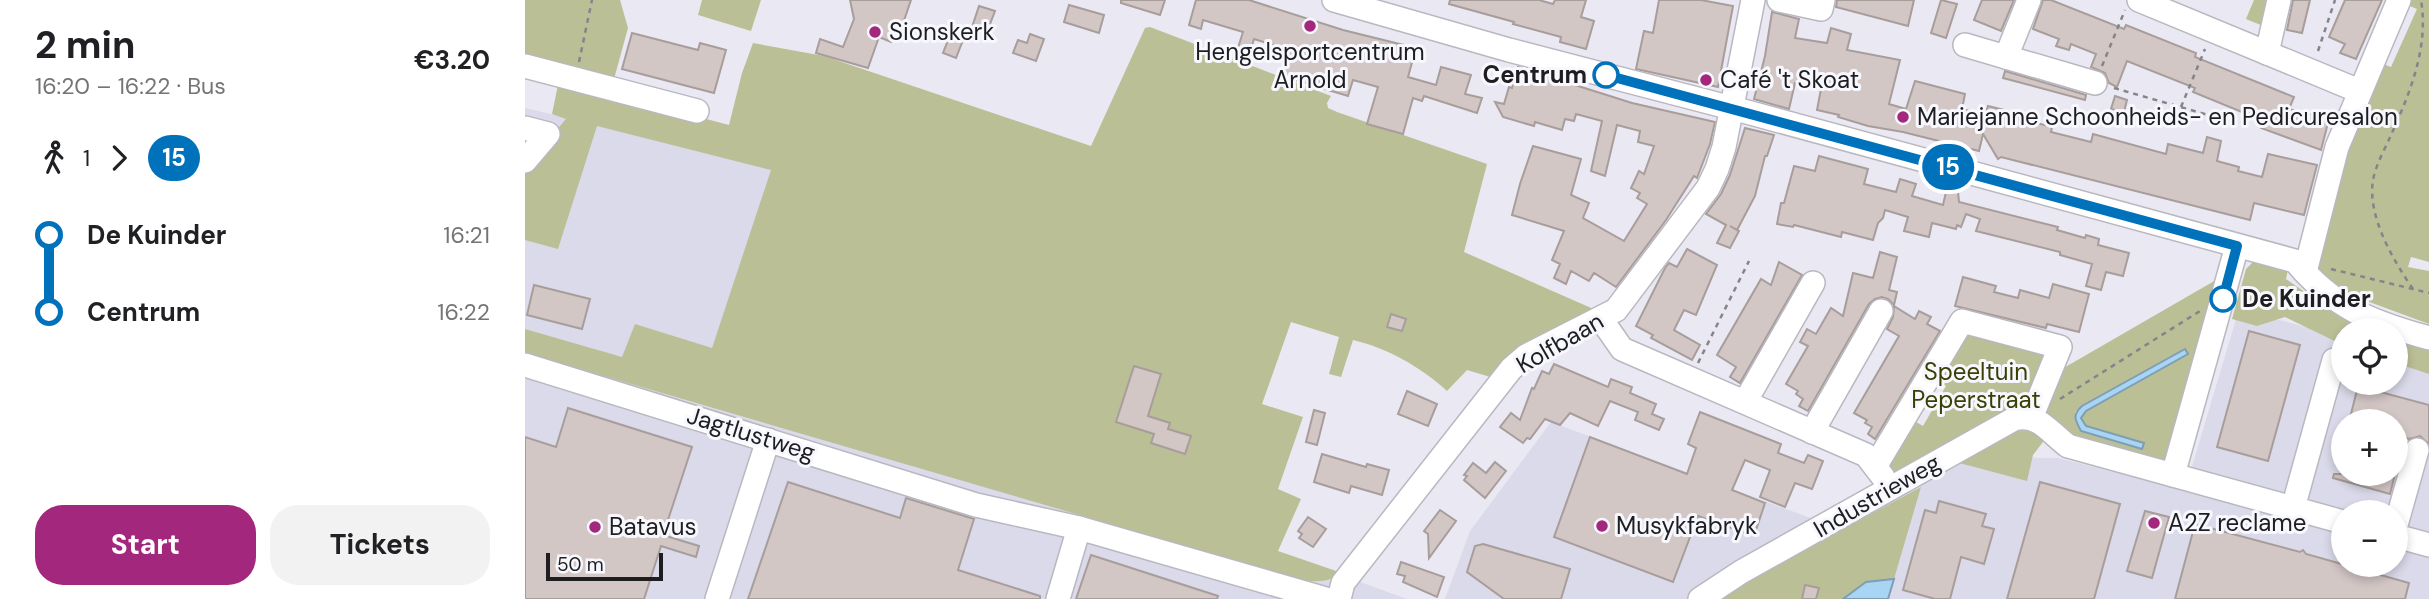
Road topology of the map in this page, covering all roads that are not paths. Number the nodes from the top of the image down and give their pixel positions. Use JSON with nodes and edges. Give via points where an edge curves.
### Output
{"nodes":[{"id":1,"x":1334,"y":0,"type":"edge"},
{"id":2,"x":1753,"y":0,"type":"edge"},
{"id":3,"x":1779,"y":0,"type":"edge"},
{"id":4,"x":1823,"y":0,"type":"edge"},
{"id":5,"x":2029,"y":0,"type":"edge"},
{"id":6,"x":2279,"y":0,"type":"edge"},
{"id":7,"x":2399,"y":0,"type":"edge"},
{"id":8,"x":2143,"y":1,"type":"edge"},
{"id":9,"x":1965,"y":45,"type":"dead end"},
{"id":10,"x":2267,"y":53,"type":"junction"},
{"id":11,"x":2007,"y":57,"type":"junction"},
{"id":12,"x":525,"y":66,"type":"edge"},
{"id":13,"x":2095,"y":83,"type":"road end"},
{"id":14,"x":2359,"y":91,"type":"junction"},
{"id":15,"x":1732,"y":108,"type":"junction"},
{"id":16,"x":697,"y":111,"type":"dead end"},
{"id":17,"x":525,"y":128,"type":"edge"},
{"id":18,"x":525,"y":161,"type":"edge"},
{"id":19,"x":2237,"y":246,"type":"junction"},
{"id":20,"x":2306,"y":268,"type":"junction"},
{"id":21,"x":1813,"y":282,"type":"dead end"},
{"id":22,"x":1881,"y":311,"type":"dead end"},
{"id":23,"x":1601,"y":319,"type":"junction"},
{"id":24,"x":2429,"y":338,"type":"edge"},
{"id":25,"x":525,"y":365,"type":"edge"},
{"id":26,"x":2331,"y":371,"type":"edge"},
{"id":27,"x":1745,"y":402,"type":"junction"},
{"id":28,"x":2031,"y":418,"type":"junction"},
{"id":29,"x":1812,"y":432,"type":"junction"},
{"id":30,"x":768,"y":440,"type":"junction"},
{"id":31,"x":2417,"y":450,"type":"dead end"},
{"id":32,"x":1876,"y":466,"type":"junction"},
{"id":33,"x":2173,"y":475,"type":"junction"},
{"id":34,"x":1890,"y":489,"type":"junction"},
{"id":35,"x":2403,"y":500,"type":"edge"},
{"id":36,"x":2293,"y":508,"type":"junction"},
{"id":37,"x":2331,"y":519,"type":"edge"},
{"id":38,"x":1079,"y":528,"type":"junction"},
{"id":39,"x":2408,"y":539,"type":"edge"},
{"id":40,"x":2429,"y":545,"type":"edge"},
{"id":41,"x":1313,"y":597,"type":"edge"},
{"id":42,"x":717,"y":599,"type":"edge"},
{"id":43,"x":1058,"y":599,"type":"edge"},
{"id":44,"x":1339,"y":599,"type":"edge"},
{"id":45,"x":1700,"y":599,"type":"edge"}],
"edges":[{"from":1,"to":15,"type":"street"},
{"from":2,"to":15,"type":"street","name":"Kolfbaan"},
{"from":3,"to":4,"type":"street","via":[[1821,9]]},
{"from":5,"to":11,"type":"street"},
{"from":6,"to":10,"type":"street"},
{"from":7,"to":14,"type":"street"},
{"from":8,"to":10,"type":"street"},
{"from":9,"to":11,"type":"street"},
{"from":10,"to":14,"type":"street"},
{"from":11,"to":13,"type":"street"},
{"from":12,"to":16,"type":"street"},
{"from":14,"to":20,"type":"street","via":[[2333,160]]},
{"from":15,"to":19,"type":"street"},
{"from":15,"to":23,"type":"street","name":"Kolfbaan","via":[[1724,147],[1708,188],[1616,310]]},
{"from":17,"to":18,"type":"street","via":[[548,134]]},
{"from":19,"to":20,"type":"street"},
{"from":19,"to":33,"type":"street"},
{"from":20,"to":24,"type":"street","via":[[2325,293],[2351,310]]},
{"from":21,"to":27,"type":"street"},
{"from":22,"to":29,"type":"street"},
{"from":23,"to":27,"type":"street","via":[[1622,349]]},
{"from":23,"to":44,"type":"street","name":"Kolfbaan","via":[[1526,356],[1511,369],[1343,583]]},
{"from":25,"to":30,"type":"street","name":"Jagtlustweg"},
{"from":26,"to":36,"type":"street"},
{"from":27,"to":29,"type":"street"},
{"from":28,"to":32,"type":"street","via":[[2060,347],[1962,321]]},
{"from":28,"to":33,"type":"street","via":[[2069,446]]},
{"from":28,"to":34,"type":"street","name":"Industrieweg","via":[[2014,419]]},
{"from":29,"to":32,"type":"street","via":[[1866,455]]},
{"from":30,"to":38,"type":"street","name":"Jagtlustweg","via":[[976,505]]},
{"from":30,"to":42,"type":"street"},
{"from":31,"to":35,"type":"street"},
{"from":32,"to":34,"type":"street"},
{"from":33,"to":36,"type":"street"},
{"from":34,"to":45,"type":"street","name":"Industrieweg"},
{"from":36,"to":37,"type":"street"},
{"from":38,"to":41,"type":"street"},
{"from":38,"to":43,"type":"street"},
{"from":39,"to":40,"type":"street"}]}
